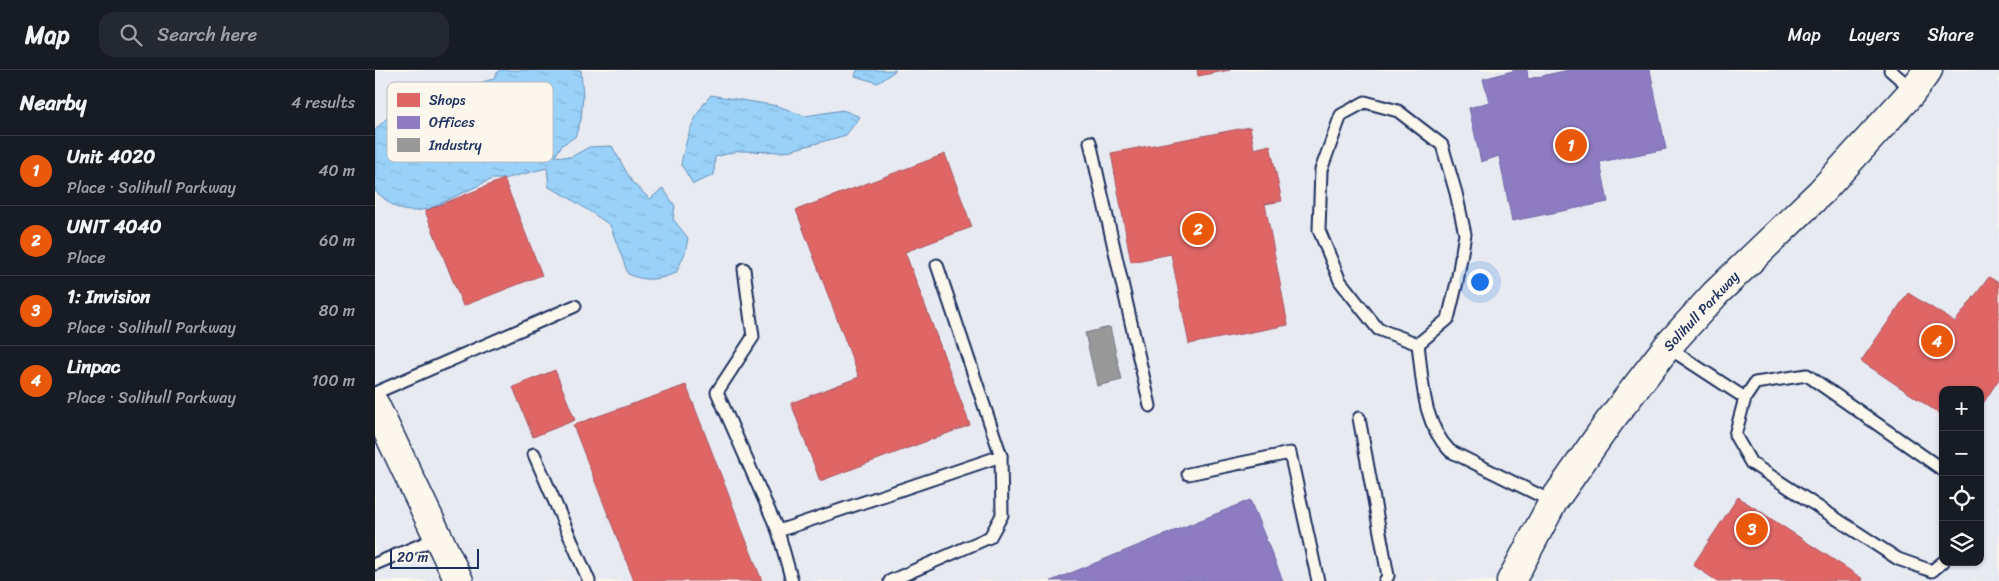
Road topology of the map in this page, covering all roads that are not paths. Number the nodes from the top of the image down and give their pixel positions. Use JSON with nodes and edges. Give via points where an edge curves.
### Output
{"nodes":[{"id":1,"x":1890,"y":70,"type":"edge"},
{"id":2,"x":1921,"y":80,"type":"edge"},
{"id":3,"x":1090,"y":142,"type":"dead end"},
{"id":4,"x":937,"y":265,"type":"dead end"},
{"id":5,"x":744,"y":269,"type":"dead end"},
{"id":6,"x":575,"y":306,"type":"dead end"},
{"id":7,"x":1419,"y":344,"type":"junction"},
{"id":8,"x":1667,"y":347,"type":"junction"},
{"id":9,"x":375,"y":392,"type":"edge"},
{"id":10,"x":1745,"y":398,"type":"junction"},
{"id":11,"x":375,"y":405,"type":"edge"},
{"id":12,"x":1150,"y":406,"type":"dead end"},
{"id":13,"x":1359,"y":418,"type":"dead end"},
{"id":14,"x":534,"y":454,"type":"dead end"},
{"id":15,"x":1001,"y":456,"type":"junction"},
{"id":16,"x":1939,"y":467,"type":"edge"},
{"id":17,"x":1187,"y":474,"type":"dead end"},
{"id":18,"x":1553,"y":502,"type":"junction"},
{"id":19,"x":778,"y":531,"type":"junction"},
{"id":20,"x":437,"y":538,"type":"junction"},
{"id":21,"x":375,"y":564,"type":"edge"},
{"id":22,"x":1939,"y":565,"type":"edge"},
{"id":23,"x":459,"y":581,"type":"edge"},
{"id":24,"x":589,"y":581,"type":"edge"},
{"id":25,"x":792,"y":581,"type":"edge"},
{"id":26,"x":890,"y":581,"type":"edge"},
{"id":27,"x":1318,"y":581,"type":"edge"},
{"id":28,"x":1385,"y":581,"type":"edge"},
{"id":29,"x":1511,"y":581,"type":"edge"}],
"edges":[{"from":1,"to":2,"type":"lane"},
{"from":2,"to":8,"type":"street","name":"Solihull Parkway","via":[[1821,192],[1716,293]]},
{"from":3,"to":12,"type":"lane"},
{"from":4,"to":15,"type":"lane"},
{"from":5,"to":19,"type":"lane","via":[[753,337],[717,392]]},
{"from":6,"to":9,"type":"lane"},
{"from":7,"to":7,"type":"lane","via":[[1448,319],[1465,234],[1456,193],[1442,145],[1398,111],[1365,102],[1341,115],[1321,170],[1319,230],[1340,281],[1378,329]]},
{"from":7,"to":18,"type":"lane","via":[[1428,415],[1438,438],[1450,451]]},
{"from":8,"to":10,"type":"lane"},
{"from":8,"to":18,"type":"street","name":"Solihull Parkway"},
{"from":10,"to":16,"type":"lane","via":[[1755,383],[1807,374]]},
{"from":10,"to":22,"type":"lane","via":[[1735,435],[1751,463],[1898,559],[1932,571]]},
{"from":11,"to":20,"type":"street"},
{"from":13,"to":28,"type":"lane","via":[[1388,576]]},
{"from":14,"to":24,"type":"lane"},
{"from":15,"to":19,"type":"lane"},
{"from":15,"to":26,"type":"lane","via":[[1002,515],[989,537]]},
{"from":17,"to":27,"type":"lane","via":[[1289,452]]},
{"from":18,"to":29,"type":"street","name":"Solihull Parkway"},
{"from":19,"to":25,"type":"lane"},
{"from":20,"to":21,"type":"lane"},
{"from":20,"to":23,"type":"street"}]}
